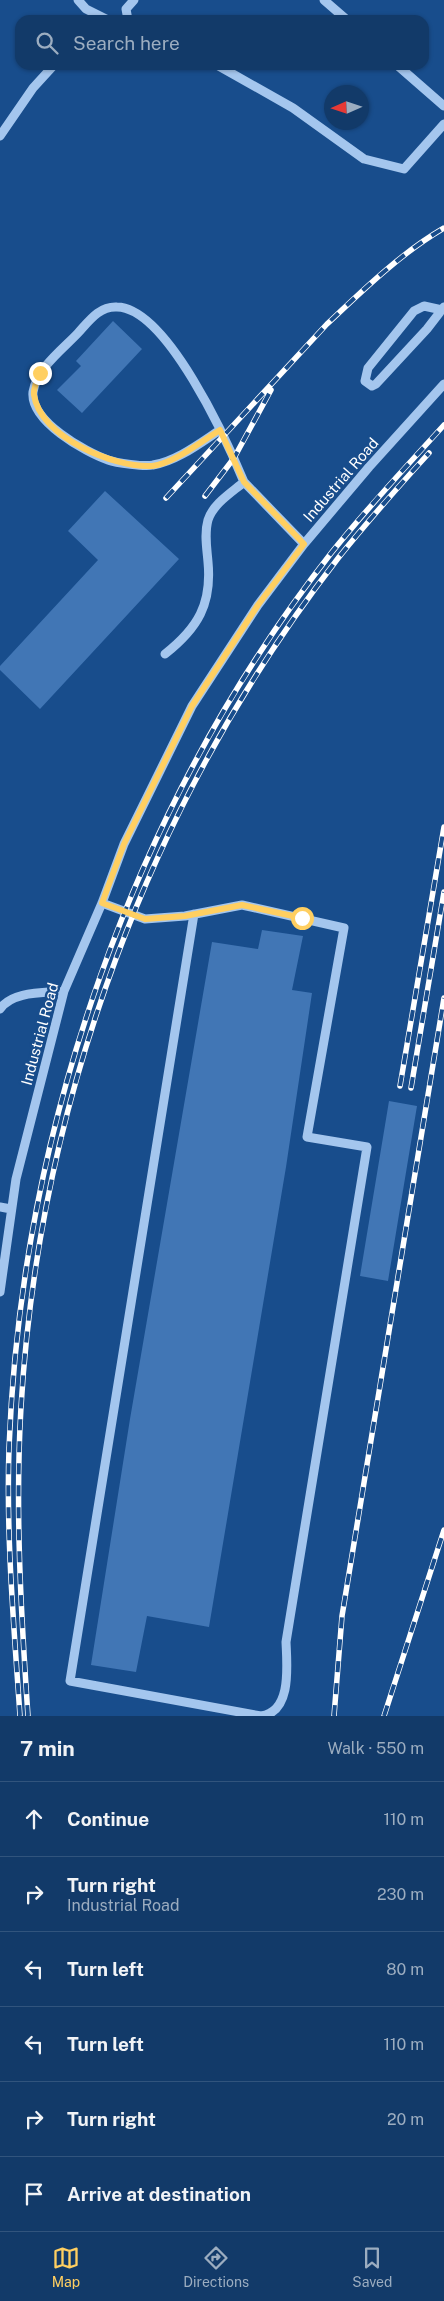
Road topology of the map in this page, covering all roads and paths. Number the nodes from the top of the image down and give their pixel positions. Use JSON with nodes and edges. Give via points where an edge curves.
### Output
{"nodes":[{"id":1,"x":78,"y":0,"type":"edge"},
{"id":2,"x":134,"y":0,"type":"edge"},
{"id":3,"x":324,"y":0,"type":"edge"},
{"id":4,"x":93,"y":15,"type":"edge"},
{"id":5,"x":127,"y":15,"type":"edge"},
{"id":6,"x":341,"y":15,"type":"edge"},
{"id":7,"x":49,"y":70,"type":"edge"},
{"id":8,"x":226,"y":70,"type":"edge"},
{"id":9,"x":404,"y":70,"type":"edge"},
{"id":10,"x":444,"y":106,"type":"edge"},
{"id":11,"x":444,"y":124,"type":"edge"},
{"id":12,"x":0,"y":136,"type":"edge"},
{"id":13,"x":443,"y":308,"type":"edge"},
{"id":14,"x":444,"y":384,"type":"edge"},
{"id":15,"x":220,"y":430,"type":"junction"},
{"id":16,"x":244,"y":482,"type":"junction"},
{"id":17,"x":304,"y":544,"type":"junction"},
{"id":18,"x":166,"y":654,"type":"dead end"},
{"id":19,"x":102,"y":903,"type":"junction"},
{"id":20,"x":194,"y":914,"type":"junction"},
{"id":21,"x":64,"y":991,"type":"junction"},
{"id":22,"x":0,"y":1009,"type":"edge"},
{"id":23,"x":0,"y":1207,"type":"edge"},
{"id":24,"x":11,"y":1209,"type":"junction"},
{"id":25,"x":0,"y":1292,"type":"edge"}],
"edges":[{"from":1,"to":4,"type":"street"},
{"from":2,"to":5,"type":"street","via":[[126,9]]},
{"from":3,"to":6,"type":"street"},
{"from":7,"to":12,"type":"street"},
{"from":8,"to":11,"type":"street","via":[[294,108],[364,159],[404,169]]},
{"from":9,"to":10,"type":"street"},
{"from":13,"to":13,"type":"street","via":[[376,384],[372,386],[365,381],[368,368],[414,311],[424,306]]},
{"from":14,"to":17,"type":"street","name":"Industrial Road"},
{"from":15,"to":15,"type":"street","via":[[204,396],[158,330],[142,315],[118,307],[98,311],[40,373],[33,394],[39,413],[56,432],[108,460],[152,466],[179,456]]},
{"from":15,"to":16,"type":"street"},
{"from":16,"to":17,"type":"street"},
{"from":16,"to":18,"type":"street","via":[[220,501],[208,519],[210,587],[206,606],[179,644]]},
{"from":17,"to":19,"type":"street","name":"Industrial Road","via":[[258,605],[192,706],[124,844]]},
{"from":19,"to":20,"type":"street","via":[[145,919]]},
{"from":19,"to":21,"type":"street","name":"Industrial Road"},
{"from":20,"to":20,"type":"street","via":[[242,905],[344,928],[307,1137],[367,1147],[286,1642],[287,1669],[282,1700],[277,1710],[261,1716],[70,1681]]},
{"from":21,"to":22,"type":"street","via":[[17,998]]},
{"from":21,"to":24,"type":"street","name":"Industrial Road"},
{"from":23,"to":24,"type":"street"},
{"from":24,"to":25,"type":"street","name":"Industrial Road"}]}
